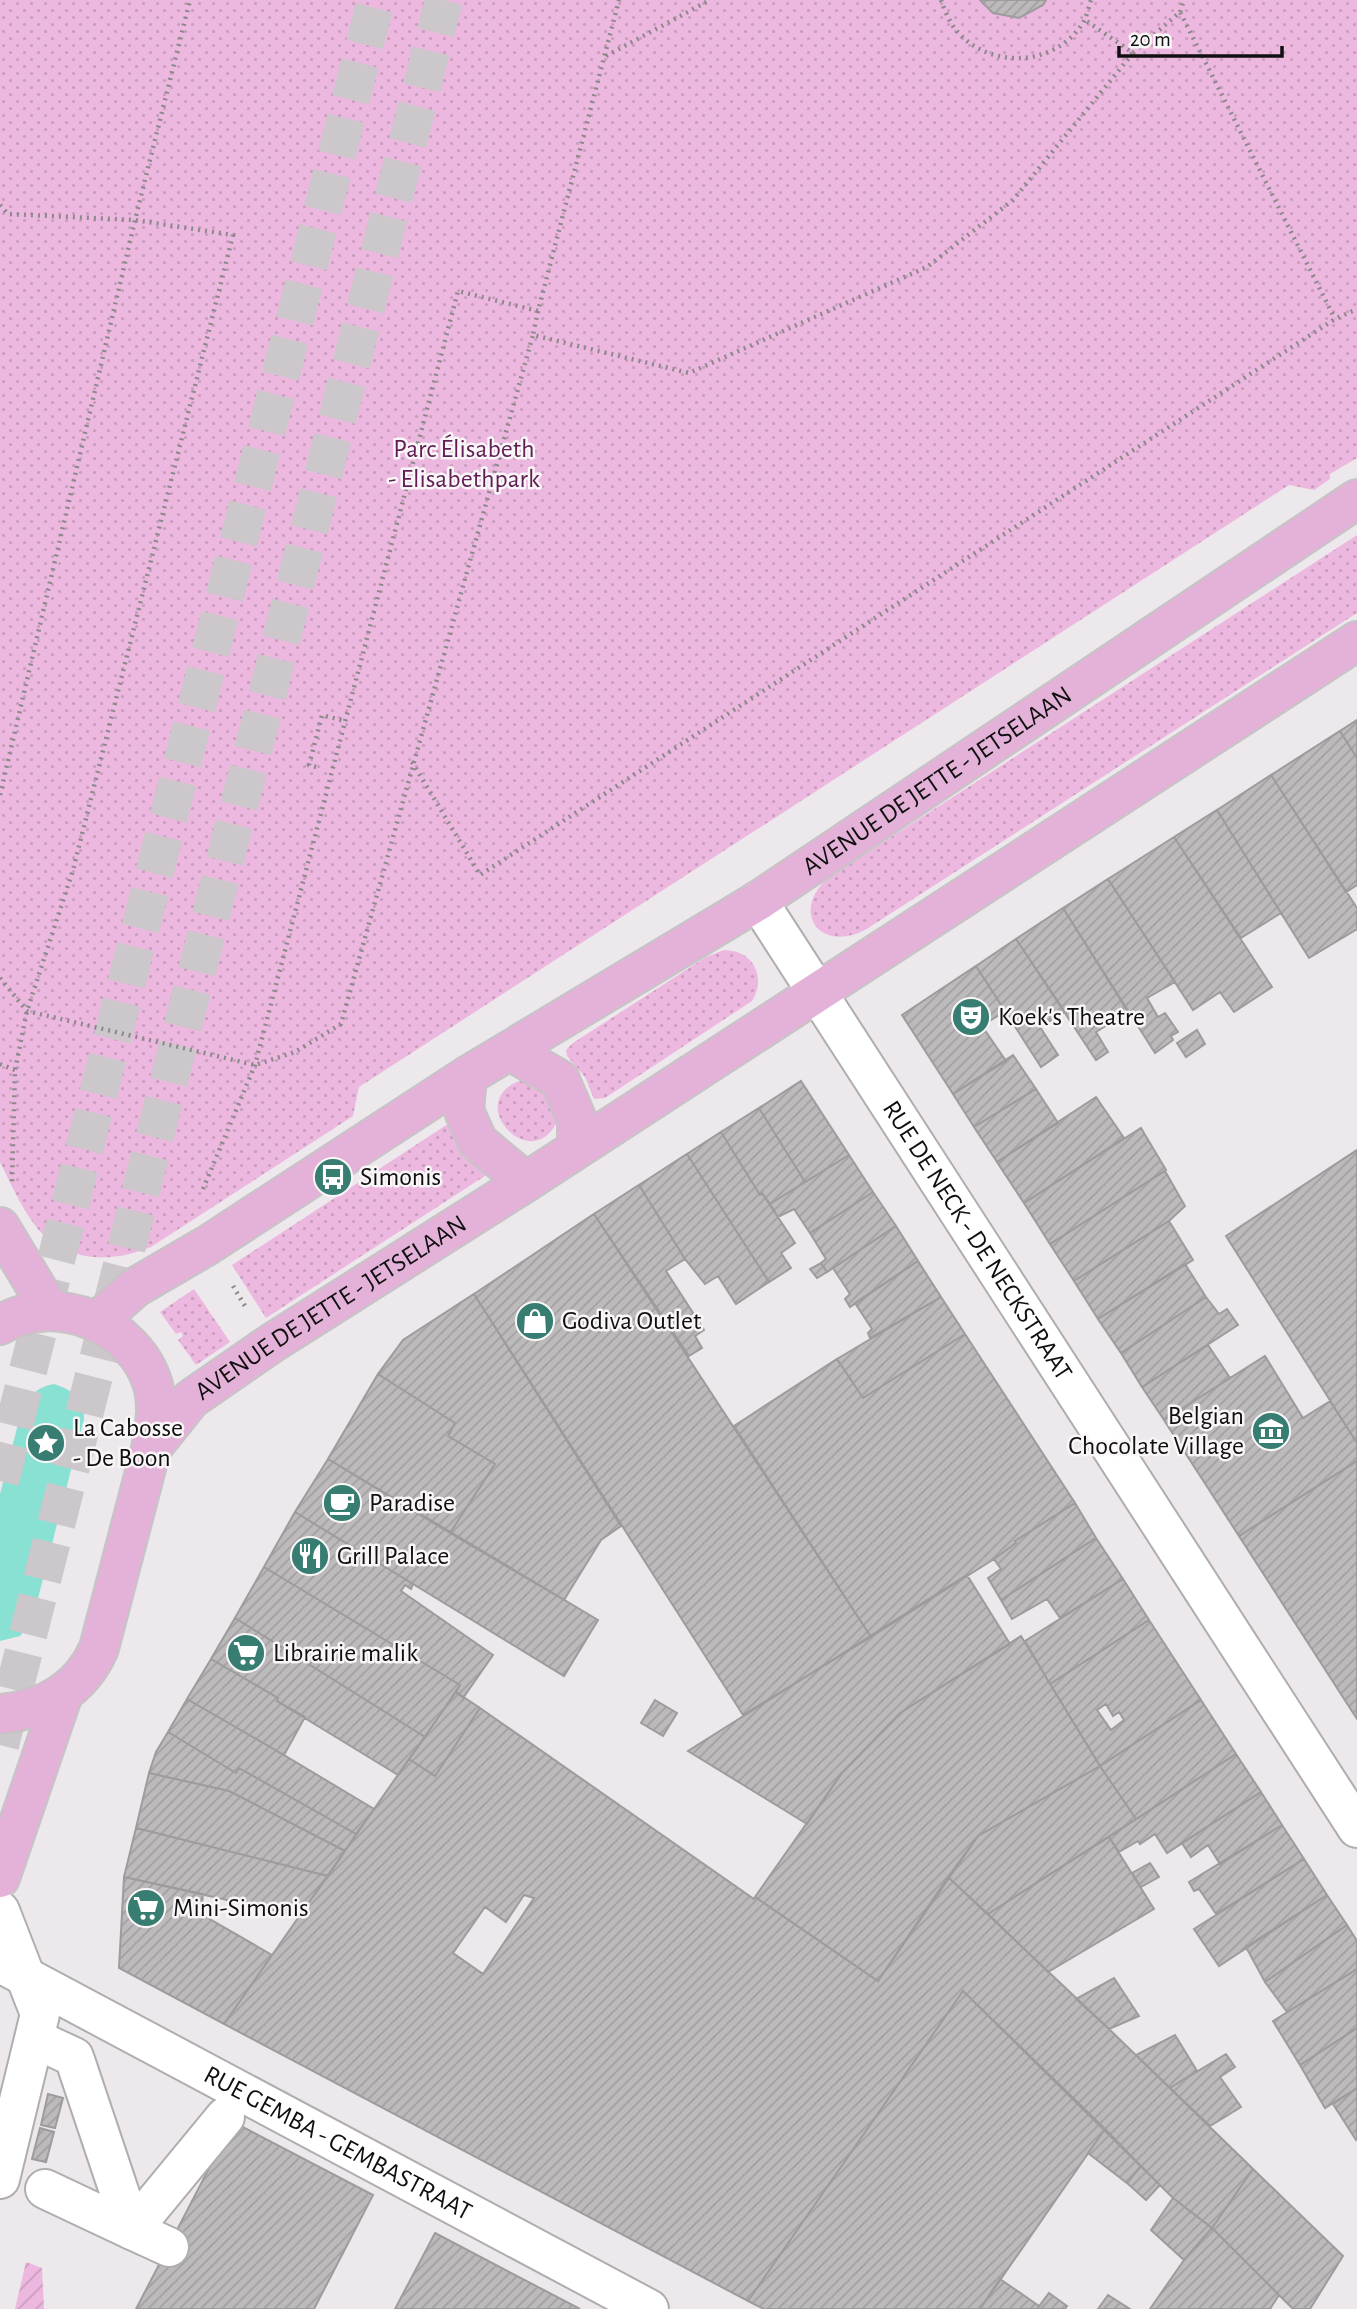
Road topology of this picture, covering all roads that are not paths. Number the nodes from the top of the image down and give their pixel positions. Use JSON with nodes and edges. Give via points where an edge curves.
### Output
{"nodes":[{"id":1,"x":1357,"y":499,"type":"edge"},
{"id":2,"x":1357,"y":641,"type":"edge"},
{"id":3,"x":758,"y":901,"type":"junction"},
{"id":4,"x":816,"y":992,"type":"junction"},
{"id":5,"x":510,"y":1051,"type":"junction"},
{"id":6,"x":467,"y":1076,"type":"junction"},
{"id":7,"x":577,"y":1147,"type":"junction"},
{"id":8,"x":526,"y":1182,"type":"junction"},
{"id":9,"x":0,"y":1227,"type":"edge"},
{"id":10,"x":50,"y":1310,"type":"junction"},
{"id":11,"x":96,"y":1322,"type":"junction"},
{"id":12,"x":0,"y":1325,"type":"edge"},
{"id":13,"x":151,"y":1449,"type":"junction"},
{"id":14,"x":63,"y":1694,"type":"junction"},
{"id":15,"x":0,"y":1714,"type":"edge"},
{"id":16,"x":1357,"y":1828,"type":"edge"},
{"id":17,"x":0,"y":1878,"type":"edge"},
{"id":18,"x":0,"y":1911,"type":"edge"},
{"id":19,"x":13,"y":1971,"type":"edge"},
{"id":20,"x":67,"y":2052,"type":"dead end"},
{"id":21,"x":225,"y":2117,"type":"dead end"},
{"id":22,"x":0,"y":2179,"type":"edge"},
{"id":23,"x":45,"y":2189,"type":"dead end"},
{"id":24,"x":132,"y":2230,"type":"junction"},
{"id":25,"x":169,"y":2247,"type":"dead end"},
{"id":26,"x":649,"y":2309,"type":"edge"}],
"edges":[{"from":1,"to":3,"type":"main road","name":"AVENUE DE JETTE - JETSELAAN"},
{"from":2,"to":4,"type":"main road","name":"AVENUE DE JETTE - JETSELAAN"},
{"from":3,"to":4,"type":"street","name":"RUE DE NECK - DE NECKSTRAAT"},
{"from":3,"to":5,"type":"main road","name":"AVENUE DE JETTE - JETSELAAN"},
{"from":4,"to":7,"type":"main road","name":"AVENUE DE JETTE - JETSELAAN"},
{"from":4,"to":16,"type":"street","name":"RUE DE NECK - DE NECKSTRAAT"},
{"from":5,"to":6,"type":"main road","name":"AVENUE DE JETTE - JETSELAAN"},
{"from":5,"to":7,"type":"main road","via":[[560,1080],[577,1120]]},
{"from":6,"to":8,"type":"main road","via":[[464,1111],[478,1142]]},
{"from":6,"to":11,"type":"main road","name":"AVENUE DE JETTE - JETSELAAN","via":[[136,1287]]},
{"from":7,"to":8,"type":"main road","name":"AVENUE DE JETTE - JETSELAAN"},
{"from":8,"to":13,"type":"main road","name":"AVENUE DE JETTE - JETSELAAN","via":[[191,1399]]},
{"from":9,"to":10,"type":"main road"},
{"from":10,"to":11,"type":"main road","via":[[69,1311]]},
{"from":10,"to":12,"type":"main road","via":[[13,1317]]},
{"from":11,"to":13,"type":"main road","via":[[112,1331],[144,1365],[156,1403]]},
{"from":13,"to":14,"type":"main road","via":[[99,1648],[86,1672]]},
{"from":14,"to":15,"type":"main road","via":[[32,1709]]},
{"from":14,"to":17,"type":"main road"},
{"from":18,"to":19,"type":"street"},
{"from":19,"to":22,"type":"street","via":[[40,2014]]},
{"from":19,"to":26,"type":"street","name":"RUE GEMBA - GEMBASTRAAT"},
{"from":20,"to":24,"type":"street"},
{"from":21,"to":24,"type":"street"},
{"from":23,"to":24,"type":"street"},
{"from":24,"to":25,"type":"street"}]}
